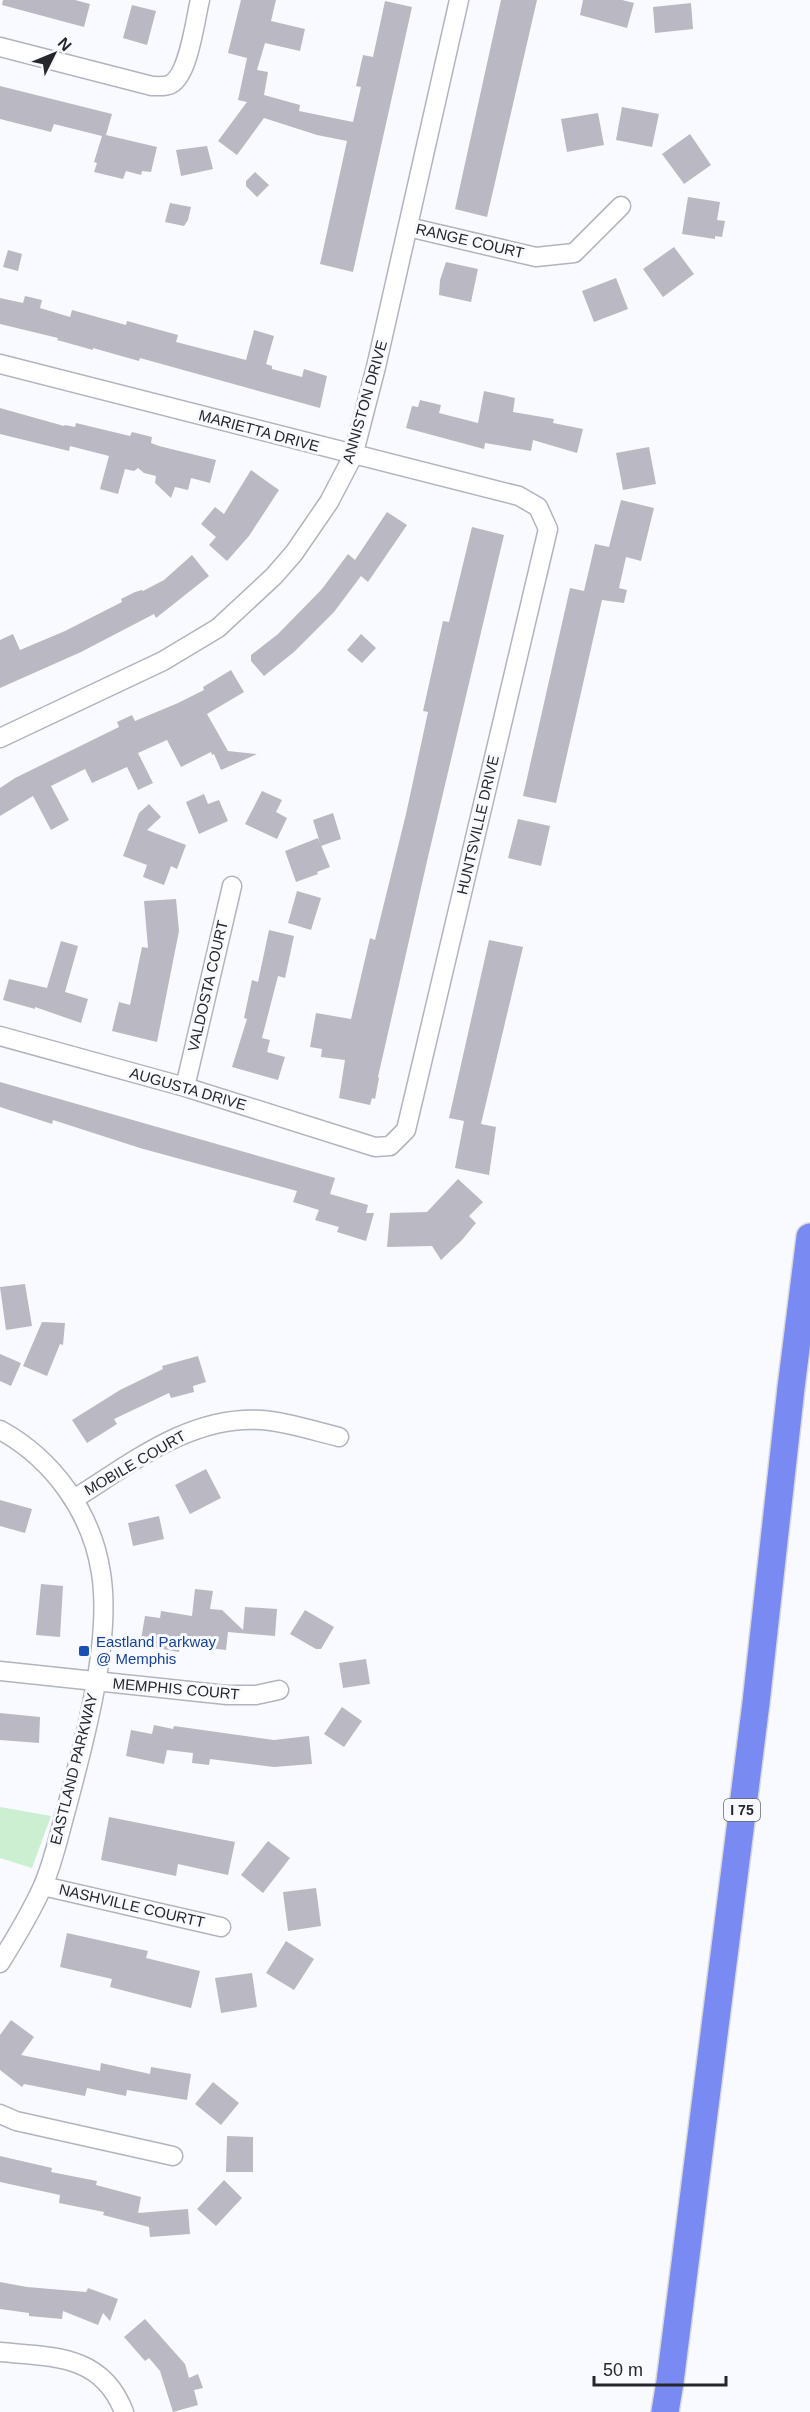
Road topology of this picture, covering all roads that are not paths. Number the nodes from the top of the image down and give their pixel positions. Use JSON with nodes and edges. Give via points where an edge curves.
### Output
{"nodes":[{"id":1,"x":200,"y":0,"type":"edge"},
{"id":2,"x":459,"y":0,"type":"edge"},
{"id":3,"x":0,"y":47,"type":"edge"},
{"id":4,"x":621,"y":206,"type":"dead end"},
{"id":5,"x":408,"y":227,"type":"junction"},
{"id":6,"x":0,"y":364,"type":"edge"},
{"id":7,"x":353,"y":456,"type":"junction"},
{"id":8,"x":519,"y":496,"type":"joint"},
{"id":9,"x":0,"y":738,"type":"edge"},
{"id":10,"x":232,"y":886,"type":"dead end"},
{"id":11,"x":0,"y":1036,"type":"edge"},
{"id":12,"x":184,"y":1087,"type":"junction"},
{"id":13,"x":375,"y":1147,"type":"joint"},
{"id":14,"x":810,"y":1237,"type":"edge"},
{"id":15,"x":0,"y":1430,"type":"edge"},
{"id":16,"x":339,"y":1437,"type":"dead end"},
{"id":17,"x":74,"y":1499,"type":"junction"},
{"id":18,"x":0,"y":1671,"type":"edge"},
{"id":19,"x":96,"y":1682,"type":"junction"},
{"id":20,"x":279,"y":1690,"type":"dead end"},
{"id":21,"x":43,"y":1886,"type":"junction"},
{"id":22,"x":221,"y":1927,"type":"dead end"},
{"id":23,"x":2,"y":1957,"type":"edge"},
{"id":24,"x":0,"y":2114,"type":"edge"},
{"id":25,"x":172,"y":2156,"type":"dead end"},
{"id":26,"x":0,"y":2352,"type":"edge"},
{"id":27,"x":124,"y":2412,"type":"edge"},
{"id":28,"x":665,"y":2412,"type":"edge"}],
"edges":[{"from":1,"to":3,"type":"street","via":[[184,67],[167,85],[152,86]]},
{"from":2,"to":5,"type":"street","name":"ANNISTON DRIVE"},
{"from":4,"to":5,"type":"street","name":"RANGE COURT","via":[[574,253],[536,257]]},
{"from":5,"to":7,"type":"street","name":"ANNISTON DRIVE"},
{"from":6,"to":7,"type":"street","name":"MARIETTA DRIVE"},
{"from":7,"to":8,"type":"street","name":"MARIETTA DRIVE"},
{"from":7,"to":9,"type":"street","name":"ANNISTON DRIVE","via":[[329,502],[294,553],[218,628],[163,661]]},
{"from":8,"to":13,"type":"street","name":"HUNTSVILLE DRIVE","via":[[538,507],[548,529],[406,1130],[390,1146]]},
{"from":10,"to":12,"type":"street","name":"VALDOSTA COURT"},
{"from":11,"to":12,"type":"street","name":"AUGUSTA DRIVE"},
{"from":12,"to":13,"type":"street","name":"AUGUSTA DRIVE"},
{"from":14,"to":28,"type":"highway","number":"I 75","via":[[756,1703]]},
{"from":15,"to":17,"type":"street","name":"EASTLAND PARKWAY","via":[[34,1453]]},
{"from":16,"to":17,"type":"street","name":"MOBILE COURT","via":[[262,1420],[231,1420],[198,1427],[165,1442]]},
{"from":17,"to":19,"type":"street","name":"EASTLAND PARKWAY","via":[[95,1547],[101,1573],[104,1603]]},
{"from":18,"to":19,"type":"street","name":"MEMPHIS COURT"},
{"from":19,"to":20,"type":"street","name":"MEMPHIS COURT","via":[[227,1695]]},
{"from":19,"to":21,"type":"street","name":"EASTLAND PARKWAY"},
{"from":21,"to":22,"type":"street","name":"NASHVILLE COURTT"},
{"from":21,"to":23,"type":"street","name":"EASTLAND PARKWAY"},
{"from":24,"to":25,"type":"street","via":[[16,2121]]},
{"from":26,"to":27,"type":"street","via":[[84,2365],[107,2383]]}]}
